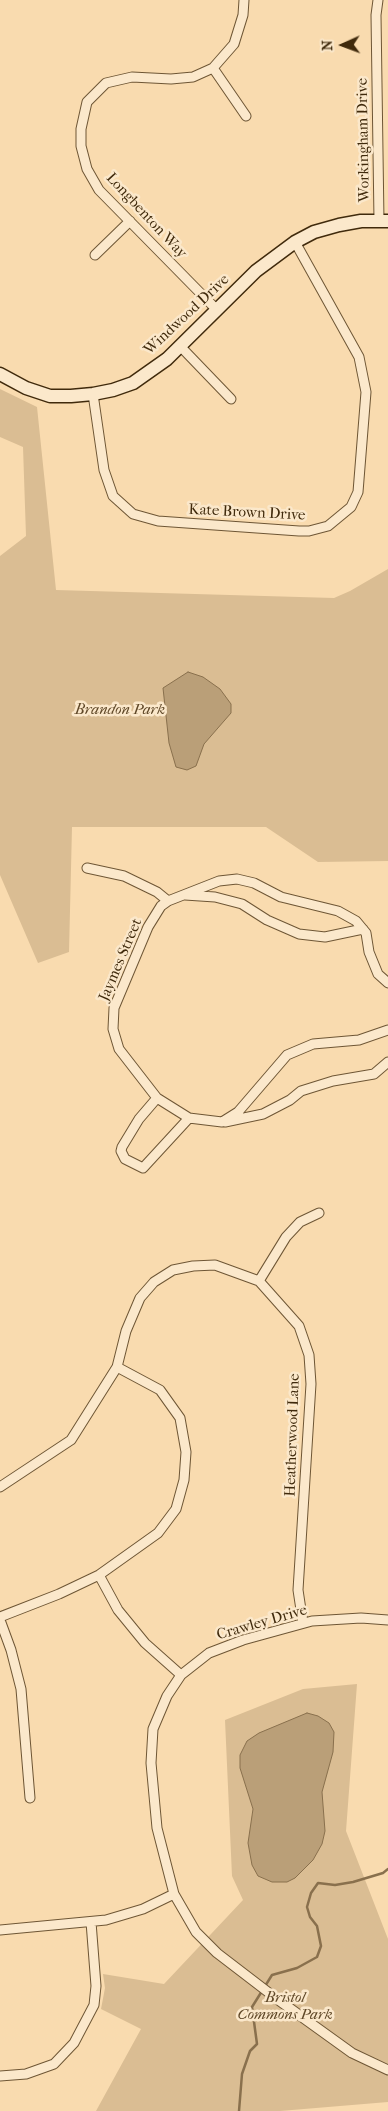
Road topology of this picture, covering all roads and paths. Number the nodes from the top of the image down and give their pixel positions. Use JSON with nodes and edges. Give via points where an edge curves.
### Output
{"nodes":[{"id":1,"x":244,"y":0,"type":"edge"},
{"id":2,"x":378,"y":0,"type":"edge"},
{"id":3,"x":214,"y":68,"type":"junction"},
{"id":4,"x":246,"y":116,"type":"dead end"},
{"id":5,"x":130,"y":221,"type":"junction"},
{"id":6,"x":383,"y":221,"type":"edge"},
{"id":7,"x":295,"y":242,"type":"junction"},
{"id":8,"x":95,"y":255,"type":"dead end"},
{"id":9,"x":217,"y":310,"type":"junction"},
{"id":10,"x":180,"y":346,"type":"junction"},
{"id":11,"x":0,"y":374,"type":"edge"},
{"id":12,"x":93,"y":394,"type":"junction"},
{"id":13,"x":231,"y":399,"type":"dead end"},
{"id":14,"x":87,"y":868,"type":"dead end"},
{"id":15,"x":182,"y":895,"type":"junction"},
{"id":16,"x":168,"y":901,"type":"junction"},
{"id":17,"x":363,"y":929,"type":"junction"},
{"id":18,"x":388,"y":983,"type":"edge"},
{"id":19,"x":388,"y":1030,"type":"edge"},
{"id":20,"x":388,"y":1062,"type":"edge"},
{"id":21,"x":157,"y":1098,"type":"junction"},
{"id":22,"x":189,"y":1118,"type":"junction"},
{"id":23,"x":222,"y":1122,"type":"junction"},
{"id":24,"x":319,"y":1212,"type":"dead end"},
{"id":25,"x":259,"y":1281,"type":"junction"},
{"id":26,"x":117,"y":1367,"type":"junction"},
{"id":27,"x":0,"y":1487,"type":"edge"},
{"id":28,"x":99,"y":1575,"type":"junction"},
{"id":29,"x":0,"y":1619,"type":"edge"},
{"id":30,"x":388,"y":1620,"type":"edge"},
{"id":31,"x":303,"y":1623,"type":"junction"},
{"id":32,"x":181,"y":1675,"type":"junction"},
{"id":33,"x":30,"y":1798,"type":"dead end"},
{"id":34,"x":174,"y":1894,"type":"junction"},
{"id":35,"x":91,"y":1922,"type":"junction"},
{"id":36,"x":0,"y":1930,"type":"edge"},
{"id":37,"x":388,"y":2070,"type":"edge"},
{"id":38,"x":0,"y":2076,"type":"edge"}],
"edges":[{"from":1,"to":3,"type":"street","name":"Longbenton Way","via":[[234,44]]},
{"from":2,"to":6,"type":"street","name":"Workingham Drive"},
{"from":3,"to":4,"type":"street"},
{"from":3,"to":5,"type":"street","name":"Longbenton Way","via":[[193,77],[132,77],[106,83],[87,102],[81,129],[81,146],[87,169],[99,190]]},
{"from":5,"to":8,"type":"street"},
{"from":5,"to":9,"type":"street","name":"Longbenton Way"},
{"from":6,"to":7,"type":"street","name":"Windwood Drive","via":[[339,225]]},
{"from":7,"to":9,"type":"street","name":"Windwood Drive","via":[[256,271]]},
{"from":7,"to":12,"type":"street","name":"Kate Brown Drive","via":[[358,356],[366,392],[358,492],[350,507],[328,526],[299,531],[158,521],[132,514],[113,496],[104,470]]},
{"from":9,"to":10,"type":"street","name":"Windwood Drive"},
{"from":10,"to":12,"type":"street","name":"Windwood Drive","via":[[133,383]]},
{"from":10,"to":13,"type":"street"},
{"from":11,"to":12,"type":"street","name":"Windwood Drive","via":[[50,396]]},
{"from":14,"to":16,"type":"street","via":[[124,876]]},
{"from":15,"to":16,"type":"street","name":"Jaymes Street"},
{"from":15,"to":17,"type":"street","name":"Jaymes Street","via":[[215,897],[242,904],[266,920],[299,934],[325,937]]},
{"from":15,"to":17,"type":"street","name":"Jaymes Street","via":[[237,878],[281,897],[338,911]]},
{"from":16,"to":21,"type":"street","name":"Jaymes Street","via":[[148,927],[114,1008],[113,1029],[119,1050]]},
{"from":17,"to":18,"type":"street","via":[[378,974]]},
{"from":19,"to":23,"type":"street","via":[[359,1040],[313,1044],[287,1055],[238,1112]]},
{"from":20,"to":23,"type":"street","via":[[374,1074],[333,1081],[301,1092],[263,1114]]},
{"from":21,"to":22,"type":"street","name":"Jaymes Street"},
{"from":21,"to":22,"type":"street","via":[[122,1147],[125,1159],[143,1168]]},
{"from":22,"to":23,"type":"street"},
{"from":24,"to":25,"type":"street","via":[[300,1222],[286,1238]]},
{"from":25,"to":26,"type":"street","name":"Heatherwood Lane","via":[[216,1265],[173,1270],[154,1282],[140,1298],[126,1331]]},
{"from":25,"to":31,"type":"street","name":"Heatherwood Lane","via":[[299,1326],[308,1355],[311,1384],[298,1590]]},
{"from":26,"to":27,"type":"street","name":"Heatherwood Lane","via":[[71,1440]]},
{"from":26,"to":28,"type":"street","via":[[160,1390],[180,1418],[186,1452],[184,1480],[176,1509],[158,1533]]},
{"from":28,"to":29,"type":"street"},
{"from":28,"to":32,"type":"street","via":[[118,1610],[145,1643]]},
{"from":29,"to":33,"type":"street","via":[[20,1689]]},
{"from":30,"to":31,"type":"street","name":"Crawley Drive","via":[[361,1618]]},
{"from":31,"to":32,"type":"street","name":"Crawley Drive","via":[[209,1653]]},
{"from":32,"to":34,"type":"street","name":"Crawley Drive","via":[[166,1696],[154,1729],[151,1763],[157,1828]]},
{"from":34,"to":35,"type":"street","via":[[143,1909]]},
{"from":34,"to":37,"type":"street","name":"Crawley Drive","via":[[196,1932],[217,1953],[352,2052]]},
{"from":35,"to":36,"type":"street"},
{"from":35,"to":38,"type":"street","via":[[96,1986],[94,2005],[74,2043],[54,2064],[26,2074]]}]}
